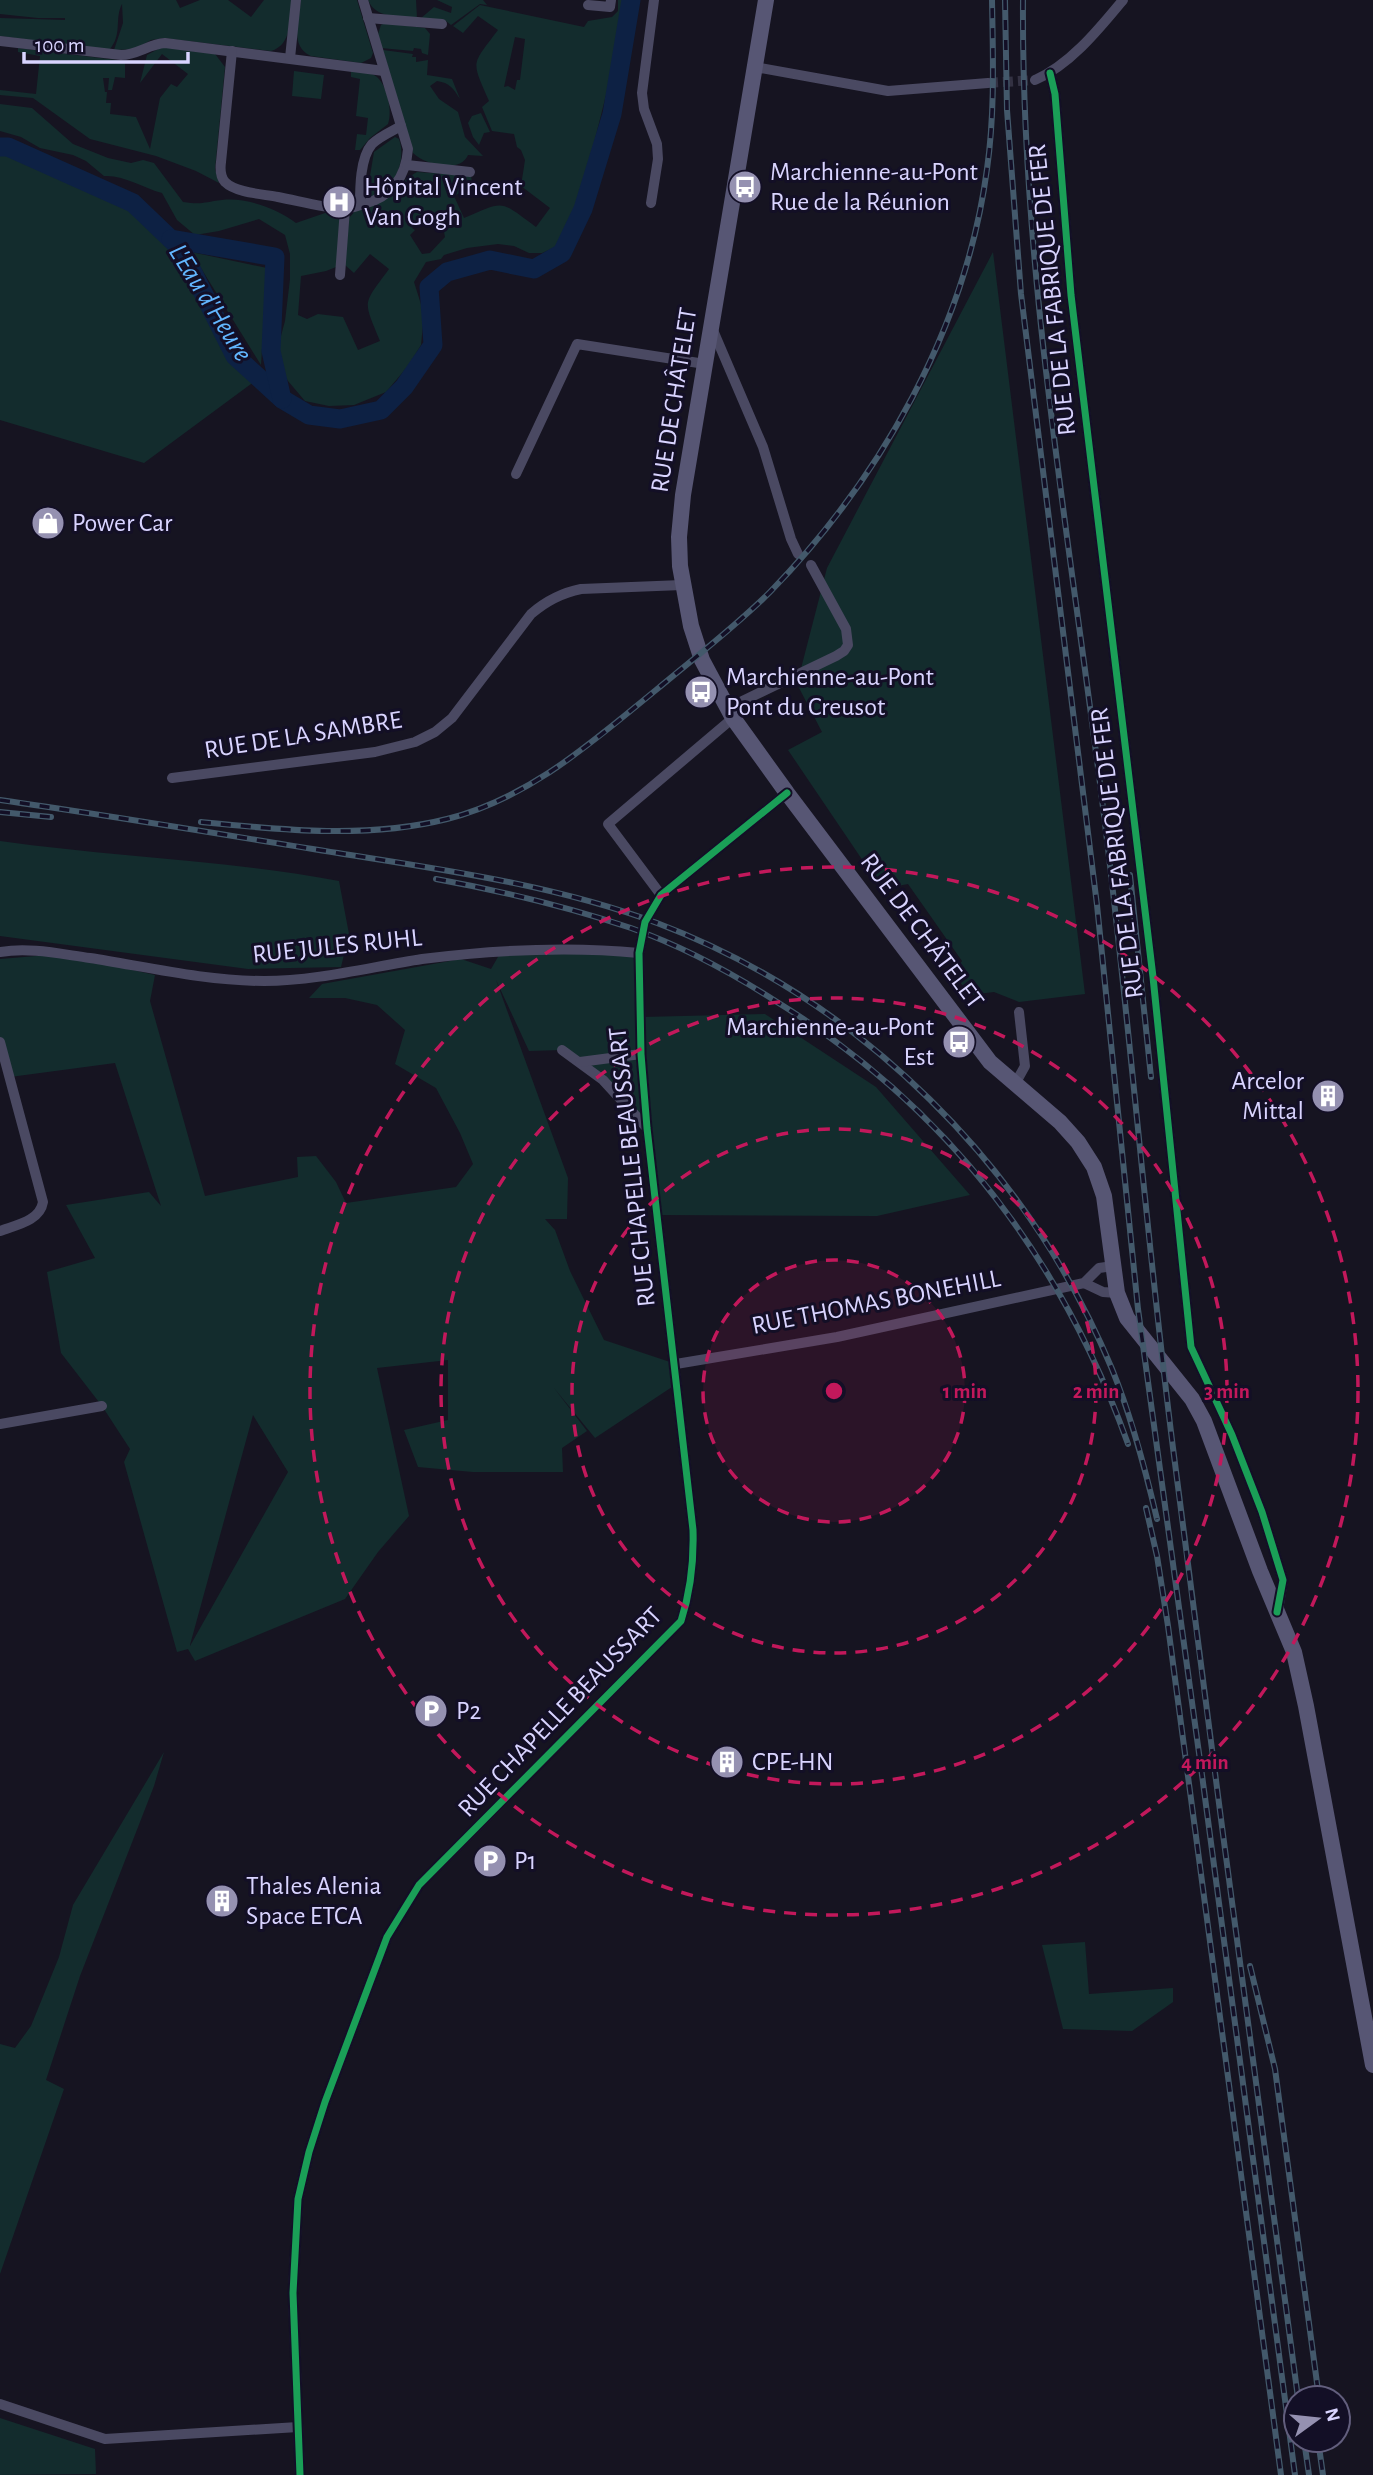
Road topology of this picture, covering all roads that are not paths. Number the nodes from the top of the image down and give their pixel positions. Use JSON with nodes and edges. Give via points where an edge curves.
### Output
{"nodes":[{"id":1,"x":296,"y":0,"type":"edge"},
{"id":2,"x":363,"y":0,"type":"edge"},
{"id":3,"x":611,"y":0,"type":"edge"},
{"id":4,"x":654,"y":0,"type":"edge"},
{"id":5,"x":766,"y":0,"type":"edge"},
{"id":6,"x":1123,"y":0,"type":"edge"},
{"id":7,"x":588,"y":5,"type":"dead end"},
{"id":8,"x":368,"y":18,"type":"junction"},
{"id":9,"x":442,"y":24,"type":"dead end"},
{"id":10,"x":0,"y":41,"type":"edge"},
{"id":11,"x":232,"y":51,"type":"junction"},
{"id":12,"x":290,"y":58,"type":"junction"},
{"id":13,"x":755,"y":67,"type":"junction"},
{"id":14,"x":384,"y":71,"type":"junction"},
{"id":15,"x":1050,"y":73,"type":"junction"},
{"id":16,"x":1035,"y":80,"type":"tunnel mouth"},
{"id":17,"x":988,"y":83,"type":"tunnel mouth"},
{"id":18,"x":401,"y":126,"type":"junction"},
{"id":19,"x":407,"y":165,"type":"junction"},
{"id":20,"x":470,"y":172,"type":"dead end"},
{"id":21,"x":651,"y":203,"type":"dead end"},
{"id":22,"x":360,"y":205,"type":"junction"},
{"id":23,"x":345,"y":209,"type":"junction"},
{"id":24,"x":340,"y":275,"type":"dead end"},
{"id":25,"x":711,"y":327,"type":"junction"},
{"id":26,"x":705,"y":364,"type":"junction"},
{"id":27,"x":516,"y":474,"type":"dead end"},
{"id":28,"x":798,"y":554,"type":"dead end"},
{"id":29,"x":811,"y":565,"type":"dead end"},
{"id":30,"x":682,"y":584,"type":"junction"},
{"id":31,"x":731,"y":713,"type":"junction"},
{"id":32,"x":172,"y":778,"type":"dead end"},
{"id":33,"x":787,"y":793,"type":"junction"},
{"id":34,"x":661,"y":895,"type":"junction"},
{"id":35,"x":0,"y":952,"type":"edge"},
{"id":36,"x":639,"y":953,"type":"junction"},
{"id":37,"x":1019,"y":1012,"type":"dead end"},
{"id":38,"x":0,"y":1042,"type":"edge"},
{"id":39,"x":562,"y":1050,"type":"dead end"},
{"id":40,"x":641,"y":1054,"type":"junction"},
{"id":41,"x":579,"y":1062,"type":"junction"},
{"id":42,"x":1015,"y":1084,"type":"junction"},
{"id":43,"x":647,"y":1128,"type":"junction"},
{"id":44,"x":0,"y":1231,"type":"edge"},
{"id":45,"x":1113,"y":1266,"type":"junction"},
{"id":46,"x":1084,"y":1283,"type":"junction"},
{"id":47,"x":1117,"y":1293,"type":"junction"},
{"id":48,"x":676,"y":1364,"type":"junction"},
{"id":49,"x":102,"y":1406,"type":"dead end"},
{"id":50,"x":0,"y":1424,"type":"edge"},
{"id":51,"x":1277,"y":1612,"type":"junction"},
{"id":52,"x":1373,"y":2066,"type":"edge"},
{"id":53,"x":0,"y":2404,"type":"edge"},
{"id":54,"x":298,"y":2427,"type":"junction"},
{"id":55,"x":300,"y":2475,"type":"edge"}],
"edges":[{"from":1,"to":12,"type":"street"},
{"from":2,"to":8,"type":"street"},
{"from":3,"to":7,"type":"street","via":[[610,7]]},
{"from":4,"to":21,"type":"street","via":[[642,93],[657,144]]},
{"from":5,"to":13,"type":"main road","name":"RUE DE CHÂTELET"},
{"from":6,"to":15,"type":"street"},
{"from":8,"to":9,"type":"street"},
{"from":8,"to":14,"type":"street"},
{"from":10,"to":11,"type":"street","via":[[121,55],[132,55],[155,43]]},
{"from":11,"to":12,"type":"street"},
{"from":11,"to":23,"type":"street","via":[[220,173],[225,182],[260,194]]},
{"from":12,"to":14,"type":"street"},
{"from":13,"to":17,"type":"street","via":[[888,91]]},
{"from":13,"to":25,"type":"main road","name":"RUE DE CHÂTELET"},
{"from":14,"to":18,"type":"street"},
{"from":15,"to":16,"type":"street"},
{"from":15,"to":51,"type":"street","name":"RUE DE LA FABRIQUE DE FER","via":[[1071,295],[1153,976],[1191,1347],[1262,1512],[1283,1580]]},
{"from":18,"to":19,"type":"street"},
{"from":18,"to":22,"type":"street","via":[[372,144]]},
{"from":19,"to":20,"type":"street"},
{"from":19,"to":22,"type":"street","via":[[387,194]]},
{"from":22,"to":23,"type":"street"},
{"from":23,"to":24,"type":"street"},
{"from":25,"to":26,"type":"main road","name":"RUE DE CHÂTELET"},
{"from":25,"to":28,"type":"street","via":[[763,447]]},
{"from":26,"to":27,"type":"street","via":[[577,344]]},
{"from":26,"to":30,"type":"main road","name":"RUE DE CHÂTELET","via":[[683,495],[679,537]]},
{"from":29,"to":31,"type":"street","via":[[846,629],[848,645]]},
{"from":30,"to":31,"type":"main road","name":"RUE DE CHÂTELET","via":[[702,660]]},
{"from":30,"to":32,"type":"street","name":"RUE DE LA SAMBRE","via":[[586,589],[552,598],[531,614],[452,718],[415,741],[375,752]]},
{"from":31,"to":33,"type":"main road","name":"RUE DE CHÂTELET"},
{"from":31,"to":34,"type":"street","via":[[608,824]]},
{"from":33,"to":34,"type":"street","name":"RUE CHAPELLE BEAUSSART"},
{"from":33,"to":42,"type":"main road","name":"RUE DE CHÂTELET","via":[[990,1062]]},
{"from":34,"to":36,"type":"street","name":"RUE CHAPELLE BEAUSSART","via":[[645,922]]},
{"from":35,"to":36,"type":"street","name":"RUE JULES RUHL","via":[[54,953],[264,981],[508,950]]},
{"from":36,"to":40,"type":"street","name":"RUE CHAPELLE BEAUSSART"},
{"from":37,"to":42,"type":"street","via":[[1025,1066]]},
{"from":38,"to":44,"type":"street","via":[[43,1202],[36,1216]]},
{"from":39,"to":41,"type":"street"},
{"from":40,"to":41,"type":"street"},
{"from":40,"to":43,"type":"street","name":"RUE CHAPELLE BEAUSSART"},
{"from":41,"to":43,"type":"street","via":[[603,1080]]},
{"from":42,"to":45,"type":"main road","name":"RUE DE CHÂTELET","via":[[1060,1122],[1094,1167],[1104,1196]]},
{"from":43,"to":48,"type":"street","name":"RUE CHAPELLE BEAUSSART"},
{"from":45,"to":46,"type":"street","name":"RUE THOMAS BONEHILL","via":[[1099,1268]]},
{"from":45,"to":47,"type":"main road","name":"RUE DE CHÂTELET"},
{"from":46,"to":47,"type":"street","name":"RUE THOMAS BONEHILL"},
{"from":46,"to":48,"type":"street","name":"RUE THOMAS BONEHILL","via":[[837,1337]]},
{"from":47,"to":51,"type":"main road","name":"RUE DE CHÂTELET","via":[[1127,1318],[1192,1399],[1204,1421]]},
{"from":48,"to":54,"type":"street","name":"RUE CHAPELLE BEAUSSART","via":[[694,1530],[694,1567],[681,1621],[419,1885],[387,1937],[325,2102],[298,2199],[293,2293]]},
{"from":49,"to":50,"type":"street"},
{"from":51,"to":52,"type":"main road","name":"RUE DE CHÂTELET","via":[[1294,1652],[1306,1706]]},
{"from":53,"to":54,"type":"street","via":[[105,2439]]},
{"from":54,"to":55,"type":"street","name":"RUE CHAPELLE BEAUSSART"}]}
